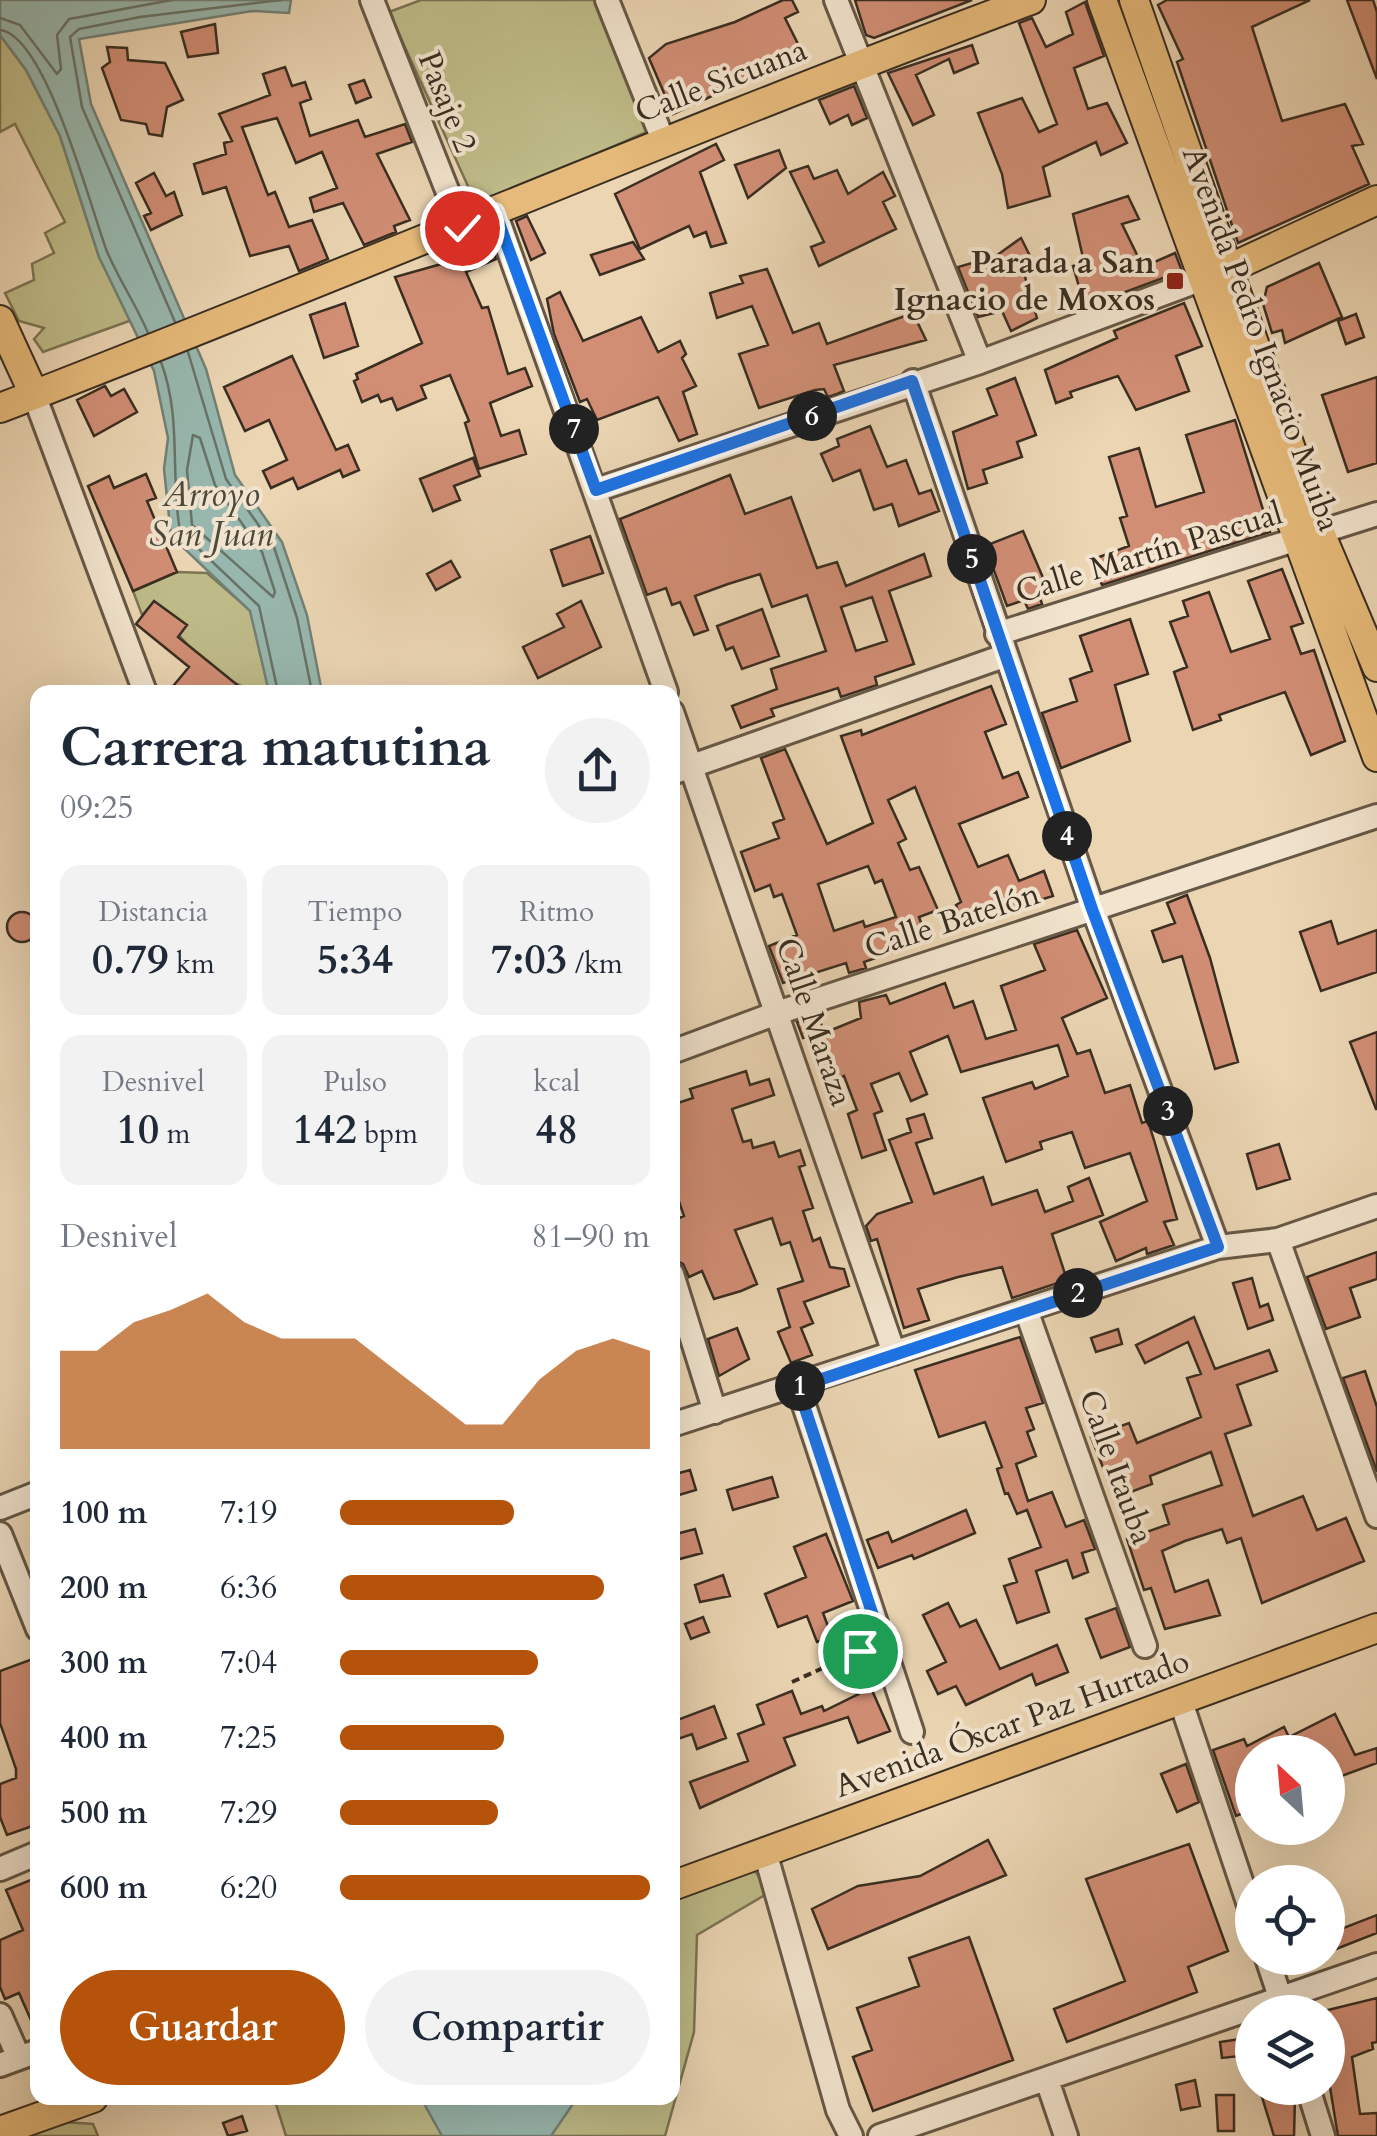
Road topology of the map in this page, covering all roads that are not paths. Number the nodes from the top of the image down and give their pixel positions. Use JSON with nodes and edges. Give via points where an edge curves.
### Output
{"nodes":[{"id":1,"x":372,"y":0,"type":"edge"},
{"id":2,"x":608,"y":0,"type":"edge"},
{"id":3,"x":836,"y":0,"type":"edge"},
{"id":4,"x":1031,"y":0,"type":"edge"},
{"id":5,"x":1102,"y":0,"type":"edge"},
{"id":6,"x":1134,"y":0,"type":"edge"},
{"id":7,"x":861,"y":63,"type":"junction"},
{"id":8,"x":663,"y":140,"type":"junction"},
{"id":9,"x":1377,"y":200,"type":"edge"},
{"id":10,"x":495,"y":212,"type":"junction"},
{"id":11,"x":462,"y":228,"type":"junction"},
{"id":12,"x":1228,"y":269,"type":"junction"},
{"id":13,"x":1201,"y":280,"type":"junction"},
{"id":14,"x":0,"y":320,"type":"edge"},
{"id":15,"x":980,"y":362,"type":"junction"},
{"id":16,"x":912,"y":381,"type":"junction"},
{"id":17,"x":32,"y":392,"type":"junction"},
{"id":18,"x":0,"y":408,"type":"edge"},
{"id":19,"x":596,"y":490,"type":"junction"},
{"id":20,"x":1377,"y":514,"type":"edge"},
{"id":21,"x":1309,"y":538,"type":"junction"},
{"id":22,"x":1000,"y":645,"type":"junction"},
{"id":23,"x":1377,"y":666,"type":"edge"},
{"id":24,"x":142,"y":685,"type":"edge"},
{"id":25,"x":664,"y":685,"type":"edge"},
{"id":26,"x":1377,"y":757,"type":"edge"},
{"id":27,"x":682,"y":770,"type":"edge"},
{"id":28,"x":1377,"y":816,"type":"edge"},
{"id":29,"x":1092,"y":909,"type":"junction"},
{"id":30,"x":777,"y":1013,"type":"junction"},
{"id":31,"x":680,"y":1049,"type":"edge"},
{"id":32,"x":1377,"y":1206,"type":"edge"},
{"id":33,"x":1278,"y":1240,"type":"junction"},
{"id":34,"x":1218,"y":1247,"type":"junction"},
{"id":35,"x":680,"y":1300,"type":"edge"},
{"id":36,"x":1026,"y":1310,"type":"junction"},
{"id":37,"x":894,"y":1353,"type":"junction"},
{"id":38,"x":798,"y":1387,"type":"junction"},
{"id":39,"x":715,"y":1412,"type":"junction"},
{"id":40,"x":680,"y":1423,"type":"edge"},
{"id":41,"x":30,"y":1497,"type":"edge"},
{"id":42,"x":0,"y":1508,"type":"edge"},
{"id":43,"x":1377,"y":1516,"type":"edge"},
{"id":44,"x":0,"y":1534,"type":"edge"},
{"id":45,"x":30,"y":1610,"type":"edge"},
{"id":46,"x":1377,"y":1628,"type":"edge"},
{"id":47,"x":1145,"y":1646,"type":"dead end"},
{"id":48,"x":1180,"y":1698,"type":"junction"},
{"id":49,"x":912,"y":1732,"type":"dead end"},
{"id":50,"x":764,"y":1852,"type":"junction"},
{"id":51,"x":30,"y":1856,"type":"edge"},
{"id":52,"x":1236,"y":1865,"type":"edge"},
{"id":53,"x":0,"y":1870,"type":"edge"},
{"id":54,"x":680,"y":1883,"type":"edge"},
{"id":55,"x":1377,"y":1965,"type":"edge"},
{"id":56,"x":1306,"y":1995,"type":"edge"},
{"id":57,"x":0,"y":2015,"type":"edge"},
{"id":58,"x":1235,"y":2020,"type":"edge"},
{"id":59,"x":19,"y":2058,"type":"edge"},
{"id":60,"x":1047,"y":2080,"type":"junction"},
{"id":61,"x":74,"y":2105,"type":"edge"},
{"id":62,"x":1313,"y":2105,"type":"edge"},
{"id":63,"x":0,"y":2132,"type":"edge"},
{"id":64,"x":851,"y":2136,"type":"edge"},
{"id":65,"x":880,"y":2136,"type":"edge"},
{"id":66,"x":1066,"y":2136,"type":"edge"},
{"id":67,"x":1323,"y":2136,"type":"edge"}],
"edges":[{"from":1,"to":11,"type":"street","name":"Pasaje 2"},
{"from":2,"to":8,"type":"street"},
{"from":3,"to":7,"type":"street"},
{"from":4,"to":7,"type":"main road","name":"Calle Sicuana"},
{"from":5,"to":13,"type":"main road","name":"Avenida Pedro Ignacio Muiba"},
{"from":6,"to":12,"type":"main road","name":"Avenida Pedro Ignacio Muiba"},
{"from":7,"to":8,"type":"main road","name":"Calle Sicuana"},
{"from":7,"to":15,"type":"street"},
{"from":8,"to":10,"type":"main road","name":"Calle Sicuana"},
{"from":9,"to":12,"type":"main road"},
{"from":10,"to":11,"type":"main road","name":"Calle Sicuana"},
{"from":10,"to":19,"type":"street"},
{"from":11,"to":17,"type":"main road","name":"Calle Sicuana"},
{"from":12,"to":13,"type":"street"},
{"from":12,"to":21,"type":"main road","name":"Avenida Pedro Ignacio Muiba"},
{"from":13,"to":15,"type":"street"},
{"from":13,"to":21,"type":"main road","name":"Avenida Pedro Ignacio Muiba"},
{"from":14,"to":17,"type":"main road"},
{"from":15,"to":16,"type":"street"},
{"from":16,"to":19,"type":"street"},
{"from":16,"to":22,"type":"street"},
{"from":17,"to":18,"type":"main road","name":"Calle Sicuana"},
{"from":17,"to":24,"type":"street"},
{"from":19,"to":25,"type":"street"},
{"from":20,"to":21,"type":"street","name":"Calle Martín Pascual"},
{"from":21,"to":22,"type":"street","name":"Calle Martín Pascual"},
{"from":21,"to":23,"type":"main road","name":"Avenida Pedro Ignacio Muiba"},
{"from":21,"to":26,"type":"main road","name":"Avenida Pedro Ignacio Muiba"},
{"from":22,"to":27,"type":"street","name":"Calle Martín Pascual"},
{"from":22,"to":29,"type":"street"},
{"from":27,"to":30,"type":"street","name":"Calle Maraza"},
{"from":28,"to":29,"type":"street","name":"Calle Batelón"},
{"from":29,"to":30,"type":"street","name":"Calle Batelón"},
{"from":29,"to":34,"type":"street"},
{"from":30,"to":31,"type":"street","name":"Calle Batelón"},
{"from":30,"to":37,"type":"street","name":"Calle Maraza"},
{"from":32,"to":33,"type":"street"},
{"from":33,"to":34,"type":"street"},
{"from":33,"to":43,"type":"street"},
{"from":34,"to":36,"type":"street"},
{"from":35,"to":39,"type":"street"},
{"from":36,"to":37,"type":"street"},
{"from":36,"to":47,"type":"street","name":"Calle Itauba"},
{"from":37,"to":38,"type":"street"},
{"from":38,"to":39,"type":"street"},
{"from":38,"to":49,"type":"street"},
{"from":39,"to":40,"type":"street"},
{"from":41,"to":42,"type":"street"},
{"from":44,"to":45,"type":"street"},
{"from":46,"to":48,"type":"main road","name":"Avenida Óscar Paz Hurtado"},
{"from":48,"to":50,"type":"main road","name":"Avenida Óscar Paz Hurtado"},
{"from":48,"to":52,"type":"street"},
{"from":50,"to":54,"type":"main road","name":"Avenida Óscar Paz Hurtado"},
{"from":50,"to":64,"type":"street"},
{"from":51,"to":53,"type":"street"},
{"from":55,"to":56,"type":"street"},
{"from":57,"to":59,"type":"street"},
{"from":58,"to":60,"type":"street"},
{"from":60,"to":65,"type":"street"},
{"from":60,"to":66,"type":"street"},
{"from":61,"to":63,"type":"main road"},
{"from":62,"to":67,"type":"street"}]}
